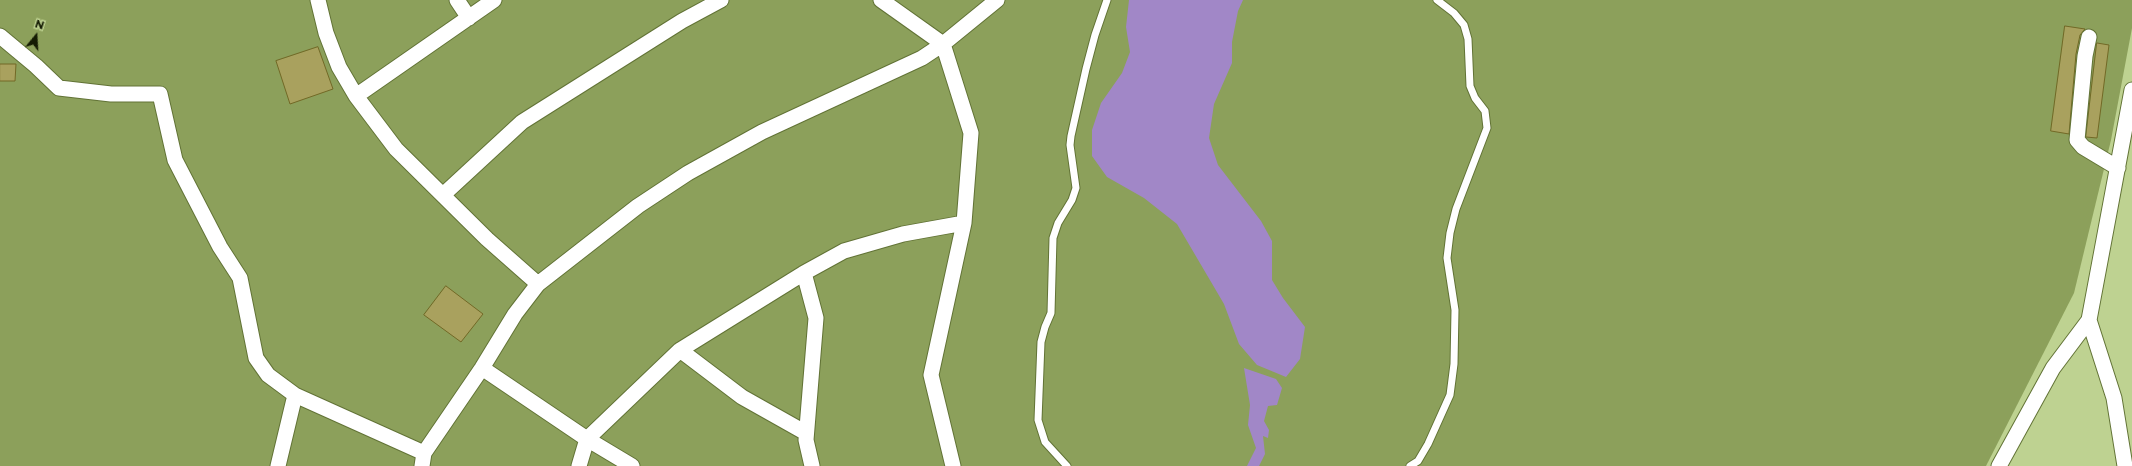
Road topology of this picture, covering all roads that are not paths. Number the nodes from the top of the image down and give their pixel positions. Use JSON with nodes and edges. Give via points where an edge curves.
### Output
{"nodes":[{"id":1,"x":318,"y":0,"type":"edge"},
{"id":2,"x":457,"y":0,"type":"edge"},
{"id":3,"x":494,"y":0,"type":"edge"},
{"id":4,"x":721,"y":0,"type":"edge"},
{"id":5,"x":881,"y":0,"type":"edge"},
{"id":6,"x":997,"y":0,"type":"edge"},
{"id":7,"x":1107,"y":0,"type":"edge"},
{"id":8,"x":1437,"y":0,"type":"edge"},
{"id":9,"x":469,"y":18,"type":"junction"},
{"id":10,"x":0,"y":36,"type":"edge"},
{"id":11,"x":2089,"y":37,"type":"dead end"},
{"id":12,"x":943,"y":44,"type":"junction"},
{"id":13,"x":2132,"y":90,"type":"edge"},
{"id":14,"x":356,"y":96,"type":"junction"},
{"id":15,"x":2118,"y":168,"type":"junction"},
{"id":16,"x":444,"y":194,"type":"junction"},
{"id":17,"x":964,"y":223,"type":"junction"},
{"id":18,"x":804,"y":273,"type":"junction"},
{"id":19,"x":538,"y":284,"type":"junction"},
{"id":20,"x":2089,"y":320,"type":"junction"},
{"id":21,"x":680,"y":350,"type":"junction"},
{"id":22,"x":482,"y":368,"type":"junction"},
{"id":23,"x":295,"y":396,"type":"junction"},
{"id":24,"x":806,"y":433,"type":"junction"},
{"id":25,"x":587,"y":439,"type":"junction"},
{"id":26,"x":423,"y":460,"type":"edge"},
{"id":27,"x":278,"y":466,"type":"edge"},
{"id":28,"x":579,"y":466,"type":"edge"},
{"id":29,"x":632,"y":466,"type":"edge"},
{"id":30,"x":812,"y":466,"type":"edge"},
{"id":31,"x":953,"y":466,"type":"edge"},
{"id":32,"x":1067,"y":466,"type":"edge"},
{"id":33,"x":1410,"y":466,"type":"edge"},
{"id":34,"x":1999,"y":466,"type":"edge"},
{"id":35,"x":2125,"y":466,"type":"edge"}],
"edges":[{"from":1,"to":14,"type":"street","via":[[326,33],[339,67]]},
{"from":2,"to":9,"type":"street"},
{"from":3,"to":9,"type":"street"},
{"from":4,"to":16,"type":"street","via":[[682,21],[522,122]]},
{"from":5,"to":12,"type":"street"},
{"from":6,"to":12,"type":"street"},
{"from":7,"to":32,"type":"lane","via":[[1086,69],[1070,145],[1076,188],[1053,238],[1051,313],[1041,342],[1038,420],[1045,442]]},
{"from":8,"to":33,"type":"lane","via":[[1454,13],[1464,25],[1468,39],[1470,86],[1485,111],[1487,128],[1456,209],[1450,233],[1447,258],[1455,310],[1454,364],[1450,395],[1428,444],[1418,461]]},
{"from":9,"to":14,"type":"street"},
{"from":10,"to":23,"type":"street","via":[[59,88],[111,94],[160,94],[175,160],[220,247],[240,278],[256,358],[268,374]]},
{"from":11,"to":15,"type":"street","via":[[2077,140],[2083,147]]},
{"from":12,"to":17,"type":"street","via":[[971,133]]},
{"from":12,"to":19,"type":"street","via":[[922,58],[762,132],[688,173],[638,206]]},
{"from":13,"to":15,"type":"street"},
{"from":14,"to":16,"type":"street","via":[[396,149]]},
{"from":15,"to":20,"type":"street"},
{"from":16,"to":19,"type":"street","via":[[487,239]]},
{"from":17,"to":18,"type":"street","via":[[903,234],[844,251]]},
{"from":17,"to":31,"type":"street","via":[[932,375]]},
{"from":18,"to":21,"type":"street"},
{"from":18,"to":24,"type":"street","via":[[816,318]]},
{"from":19,"to":22,"type":"street","via":[[515,314]]},
{"from":20,"to":34,"type":"street","via":[[2053,368]]},
{"from":20,"to":35,"type":"street","via":[[2114,398]]},
{"from":21,"to":24,"type":"street","via":[[742,397]]},
{"from":21,"to":25,"type":"street"},
{"from":22,"to":25,"type":"street"},
{"from":22,"to":26,"type":"street"},
{"from":23,"to":26,"type":"street"},
{"from":23,"to":27,"type":"street"},
{"from":24,"to":30,"type":"street"},
{"from":25,"to":28,"type":"street"},
{"from":25,"to":29,"type":"street"}]}
